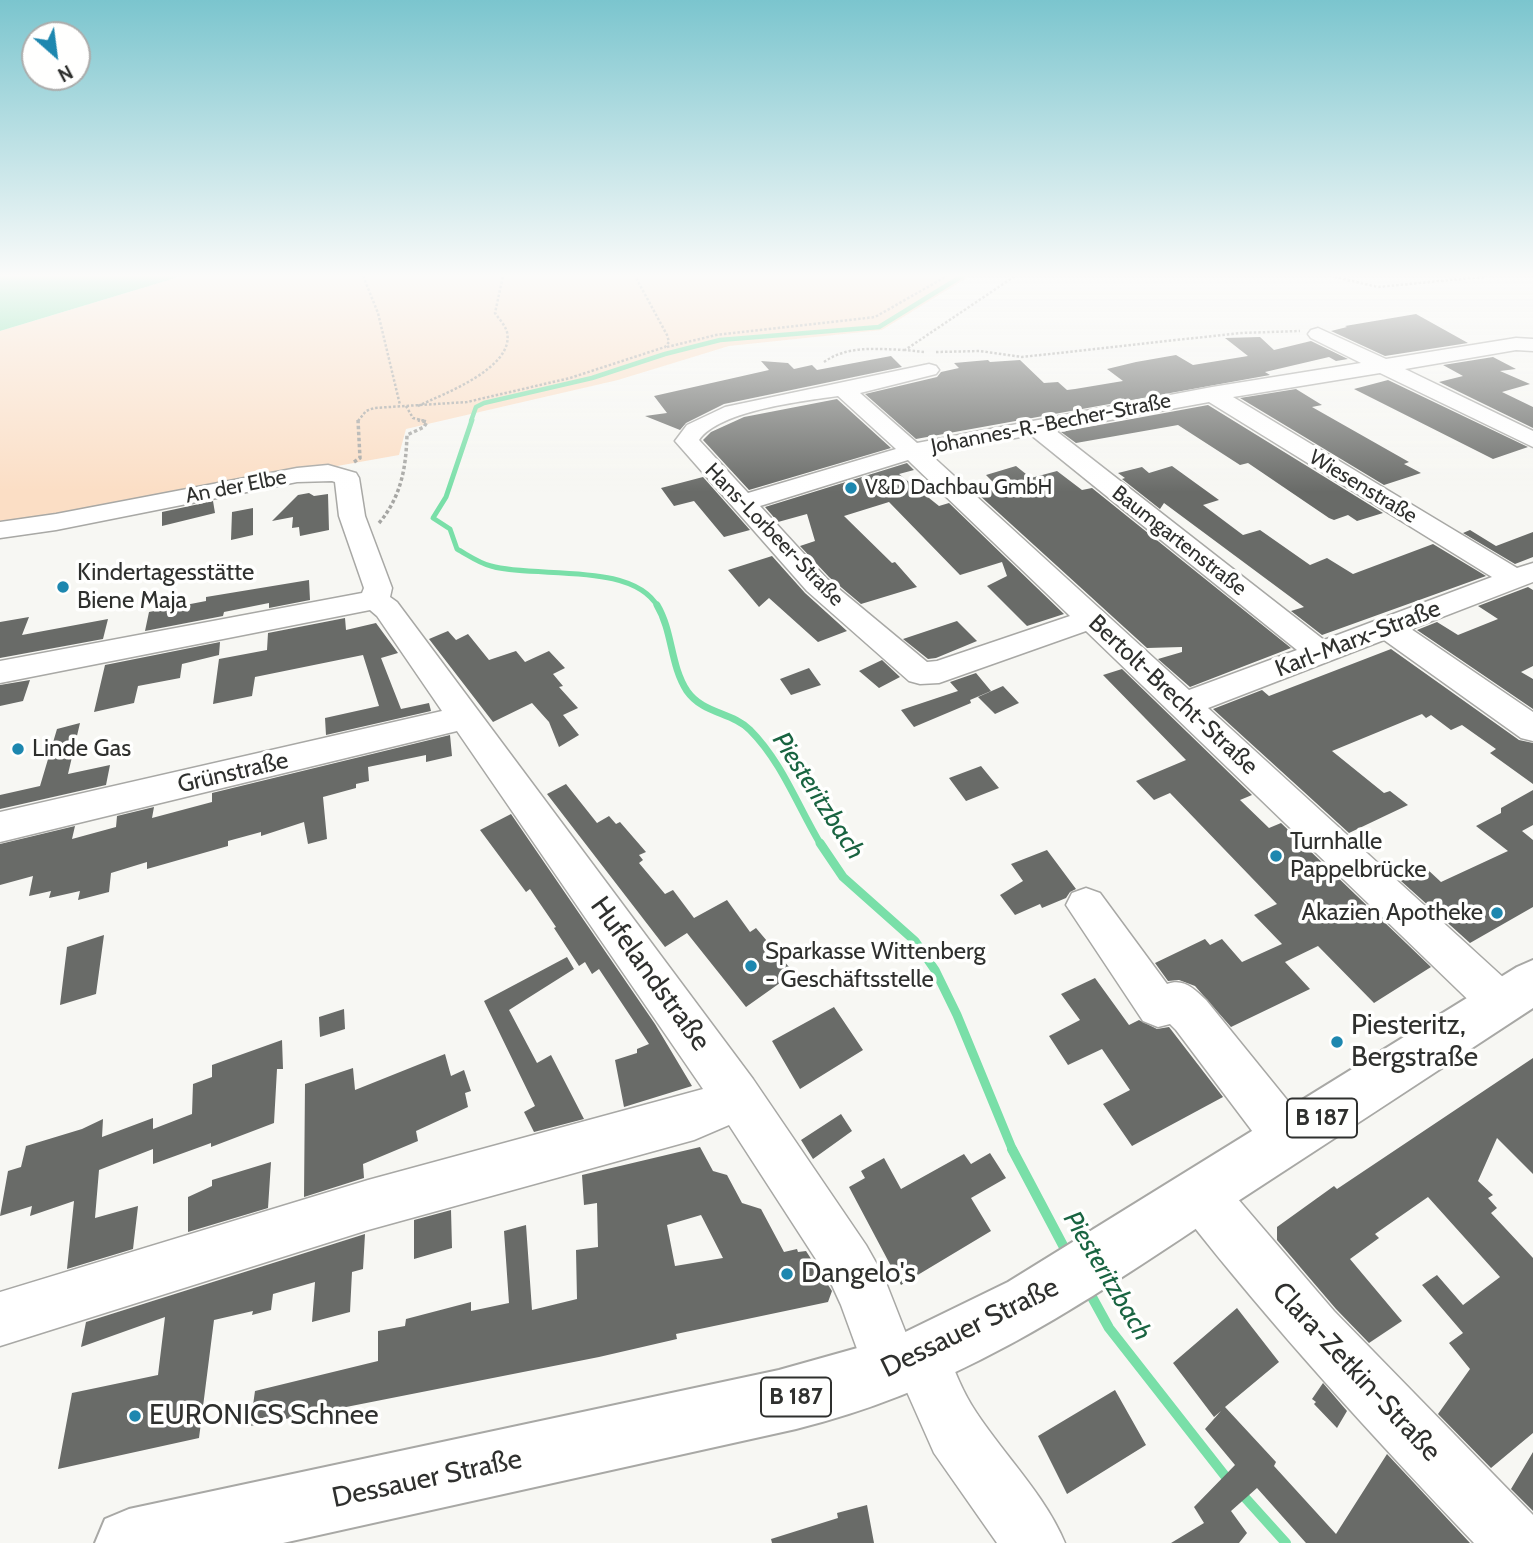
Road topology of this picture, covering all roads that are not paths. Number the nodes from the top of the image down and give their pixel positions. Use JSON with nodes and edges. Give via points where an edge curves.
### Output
{"nodes":[{"id":1,"x":1346,"y":348,"type":"edge"},
{"id":2,"x":1493,"y":348,"type":"edge"},
{"id":3,"x":1385,"y":367,"type":"junction"},
{"id":4,"x":929,"y":370,"type":"dead end"},
{"id":5,"x":843,"y":389,"type":"junction"},
{"id":6,"x":1212,"y":394,"type":"junction"},
{"id":7,"x":1036,"y":427,"type":"junction"},
{"id":8,"x":1533,"y":440,"type":"edge"},
{"id":9,"x":913,"y":451,"type":"junction"},
{"id":10,"x":741,"y":503,"type":"junction"},
{"id":11,"x":0,"y":530,"type":"edge"},
{"id":12,"x":1524,"y":576,"type":"edge"},
{"id":13,"x":376,"y":600,"type":"junction"},
{"id":14,"x":1091,"y":619,"type":"junction"},
{"id":15,"x":1389,"y":629,"type":"junction"},
{"id":16,"x":1322,"y":654,"type":"junction"},
{"id":17,"x":0,"y":672,"type":"edge"},
{"id":18,"x":1183,"y":705,"type":"junction"},
{"id":19,"x":464,"y":716,"type":"junction"},
{"id":20,"x":1533,"y":729,"type":"edge"},
{"id":21,"x":0,"y":827,"type":"edge"},
{"id":22,"x":1086,"y":905,"type":"dead end"},
{"id":23,"x":1517,"y":993,"type":"edge"},
{"id":24,"x":737,"y":1095,"type":"junction"},
{"id":25,"x":1288,"y":1139,"type":"junction"},
{"id":26,"x":1201,"y":1195,"type":"junction"},
{"id":27,"x":0,"y":1319,"type":"edge"},
{"id":28,"x":907,"y":1364,"type":"junction"},
{"id":29,"x":131,"y":1543,"type":"edge"},
{"id":30,"x":1034,"y":1543,"type":"edge"},
{"id":31,"x":1517,"y":1543,"type":"edge"}],
"edges":[{"from":1,"to":3,"type":"street"},
{"from":2,"to":3,"type":"street","name":"Johannes-R.-Becher-Straße"},
{"from":3,"to":6,"type":"street","name":"Johannes-R.-Becher-Straße"},
{"from":3,"to":8,"type":"street"},
{"from":4,"to":5,"type":"street"},
{"from":5,"to":9,"type":"street","name":"Bertolt-Brecht-Straße"},
{"from":5,"to":10,"type":"street","name":"Hans-Lorbeer-Straße","via":[[735,411],[692,432],[687,441],[690,446]]},
{"from":6,"to":7,"type":"street","name":"Johannes-R.-Becher-Straße"},
{"from":6,"to":12,"type":"street","name":"Wiesenstraße"},
{"from":7,"to":9,"type":"street","name":"Johannes-R.-Becher-Straße"},
{"from":7,"to":16,"type":"street","name":"Baumgartenstraße"},
{"from":9,"to":10,"type":"street","name":"Johannes-R.-Becher-Straße"},
{"from":9,"to":14,"type":"street","name":"Bertolt-Brecht-Straße"},
{"from":10,"to":14,"type":"street","name":"Hans-Lorbeer-Straße","via":[[817,585],[920,673],[939,672]]},
{"from":11,"to":13,"type":"street","name":"An der Elbe","via":[[319,472],[337,473],[347,478],[352,516],[378,588]]},
{"from":12,"to":15,"type":"street","name":"Karl-Marx-Straße"},
{"from":13,"to":17,"type":"street"},
{"from":13,"to":19,"type":"street","name":"Hufelandstraße","via":[[387,608]]},
{"from":14,"to":18,"type":"street","name":"Bertolt-Brecht-Straße"},
{"from":15,"to":16,"type":"street","name":"Karl-Marx-Straße"},
{"from":15,"to":20,"type":"street"},
{"from":16,"to":18,"type":"street","name":"Karl-Marx-Straße"},
{"from":18,"to":23,"type":"street","name":"Bertolt-Brecht-Straße"},
{"from":19,"to":21,"type":"street","name":"Grünstraße"},
{"from":19,"to":24,"type":"street","name":"Hufelandstraße"},
{"from":22,"to":25,"type":"street","via":[[1158,1007],[1177,1001],[1191,1015]]},
{"from":23,"to":25,"type":"main road","name":"Dessauer Straße","number":"B 187"},
{"from":24,"to":27,"type":"street","via":[[694,1116],[368,1205]]},
{"from":24,"to":28,"type":"street","name":"Hufelandstraße","via":[[848,1263]]},
{"from":25,"to":26,"type":"main road","name":"Dessauer Straße","number":"B 187"},
{"from":26,"to":28,"type":"main road","name":"Dessauer Straße","number":"B 187","via":[[995,1322]]},
{"from":26,"to":31,"type":"street","name":"Clara-Zetkin-Straße","via":[[1243,1250],[1345,1365]]},
{"from":28,"to":29,"type":"main road","name":"Dessauer Straße","number":"B 187","via":[[763,1405]]},
{"from":28,"to":30,"type":"street","name":"Hufelandstraße"}]}
